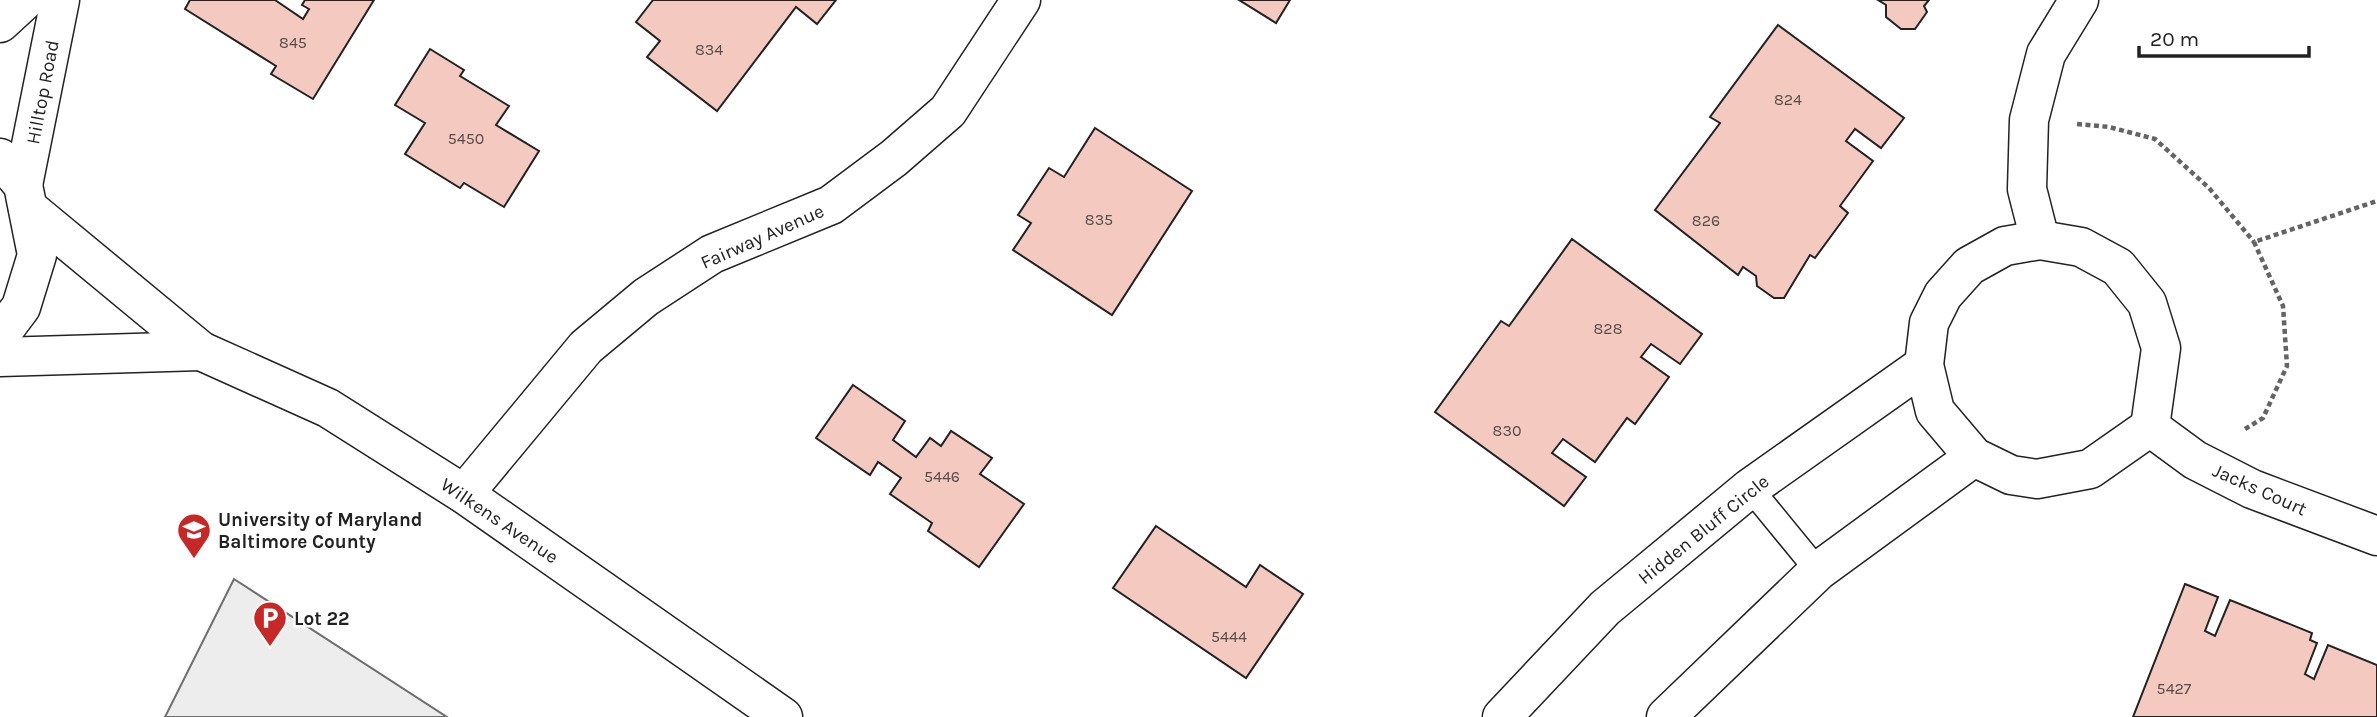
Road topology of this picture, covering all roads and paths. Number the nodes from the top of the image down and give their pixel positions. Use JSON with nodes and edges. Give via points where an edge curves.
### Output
{"nodes":[{"id":1,"x":24,"y":0,"type":"edge"},
{"id":2,"x":60,"y":0,"type":"edge"},
{"id":3,"x":1021,"y":0,"type":"edge"},
{"id":4,"x":2079,"y":0,"type":"edge"},
{"id":5,"x":0,"y":23,"type":"edge"},
{"id":6,"x":2029,"y":120,"type":"junction"},
{"id":7,"x":17,"y":183,"type":"edge"},
{"id":8,"x":2377,"y":201,"type":"edge"},
{"id":9,"x":2040,"y":240,"type":"junction"},
{"id":10,"x":2254,"y":242,"type":"junction"},
{"id":11,"x":0,"y":335,"type":"edge"},
{"id":12,"x":201,"y":351,"type":"junction"},
{"id":13,"x":0,"y":357,"type":"edge"},
{"id":14,"x":1924,"y":365,"type":"junction"},
{"id":15,"x":2150,"y":427,"type":"junction"},
{"id":16,"x":1974,"y":457,"type":"junction"},
{"id":17,"x":2195,"y":460,"type":"junction"},
{"id":18,"x":1750,"y":488,"type":"junction"},
{"id":19,"x":464,"y":495,"type":"junction"},
{"id":20,"x":2377,"y":537,"type":"edge"},
{"id":21,"x":1818,"y":571,"type":"junction"},
{"id":22,"x":783,"y":717,"type":"edge"},
{"id":23,"x":1503,"y":717,"type":"edge"},
{"id":24,"x":1666,"y":717,"type":"edge"}],
"edges":[{"from":1,"to":5,"type":"street"},
{"from":2,"to":7,"type":"street","name":"Hilltop Road"},
{"from":3,"to":19,"type":"street","name":"Fairway Avenue","via":[[948,111],[831,205],[712,254],[646,297],[586,347]]},
{"from":4,"to":6,"type":"street","via":[[2046,54]]},
{"from":6,"to":9,"type":"street","via":[[2027,189]]},
{"from":6,"to":10,"type":"path","via":[[2109,127],[2155,139],[2208,188]]},
{"from":7,"to":11,"type":"street","via":[[37,256],[21,307]]},
{"from":7,"to":12,"type":"street","name":"Wilkens Avenue"},
{"from":8,"to":10,"type":"path"},
{"from":9,"to":14,"type":"street","via":[[2005,246],[1969,266],[1942,295],[1928,323]]},
{"from":9,"to":15,"type":"street","via":[[2081,247],[2118,267],[2147,303],[2161,348]]},
{"from":10,"to":17,"type":"path","via":[[2283,306],[2287,366],[2263,418]]},
{"from":12,"to":13,"type":"street","name":"Wilkens Avenue"},
{"from":12,"to":19,"type":"street","name":"Wilkens Avenue","via":[[328,408]]},
{"from":14,"to":16,"type":"street","via":[[1935,411]]},
{"from":14,"to":18,"type":"street","name":"Hidden Bluff Circle"},
{"from":15,"to":16,"type":"street","via":[[2090,469],[2037,479],[2011,475]]},
{"from":15,"to":17,"type":"street","name":"Jacks Court"},
{"from":16,"to":21,"type":"street"},
{"from":17,"to":20,"type":"street","name":"Jacks Court","via":[[2252,489]]},
{"from":18,"to":21,"type":"lane"},
{"from":18,"to":23,"type":"street","name":"Hidden Bluff Circle","via":[[1605,608]]},
{"from":19,"to":22,"type":"street","name":"Wilkens Avenue"},
{"from":21,"to":24,"type":"street"}]}
